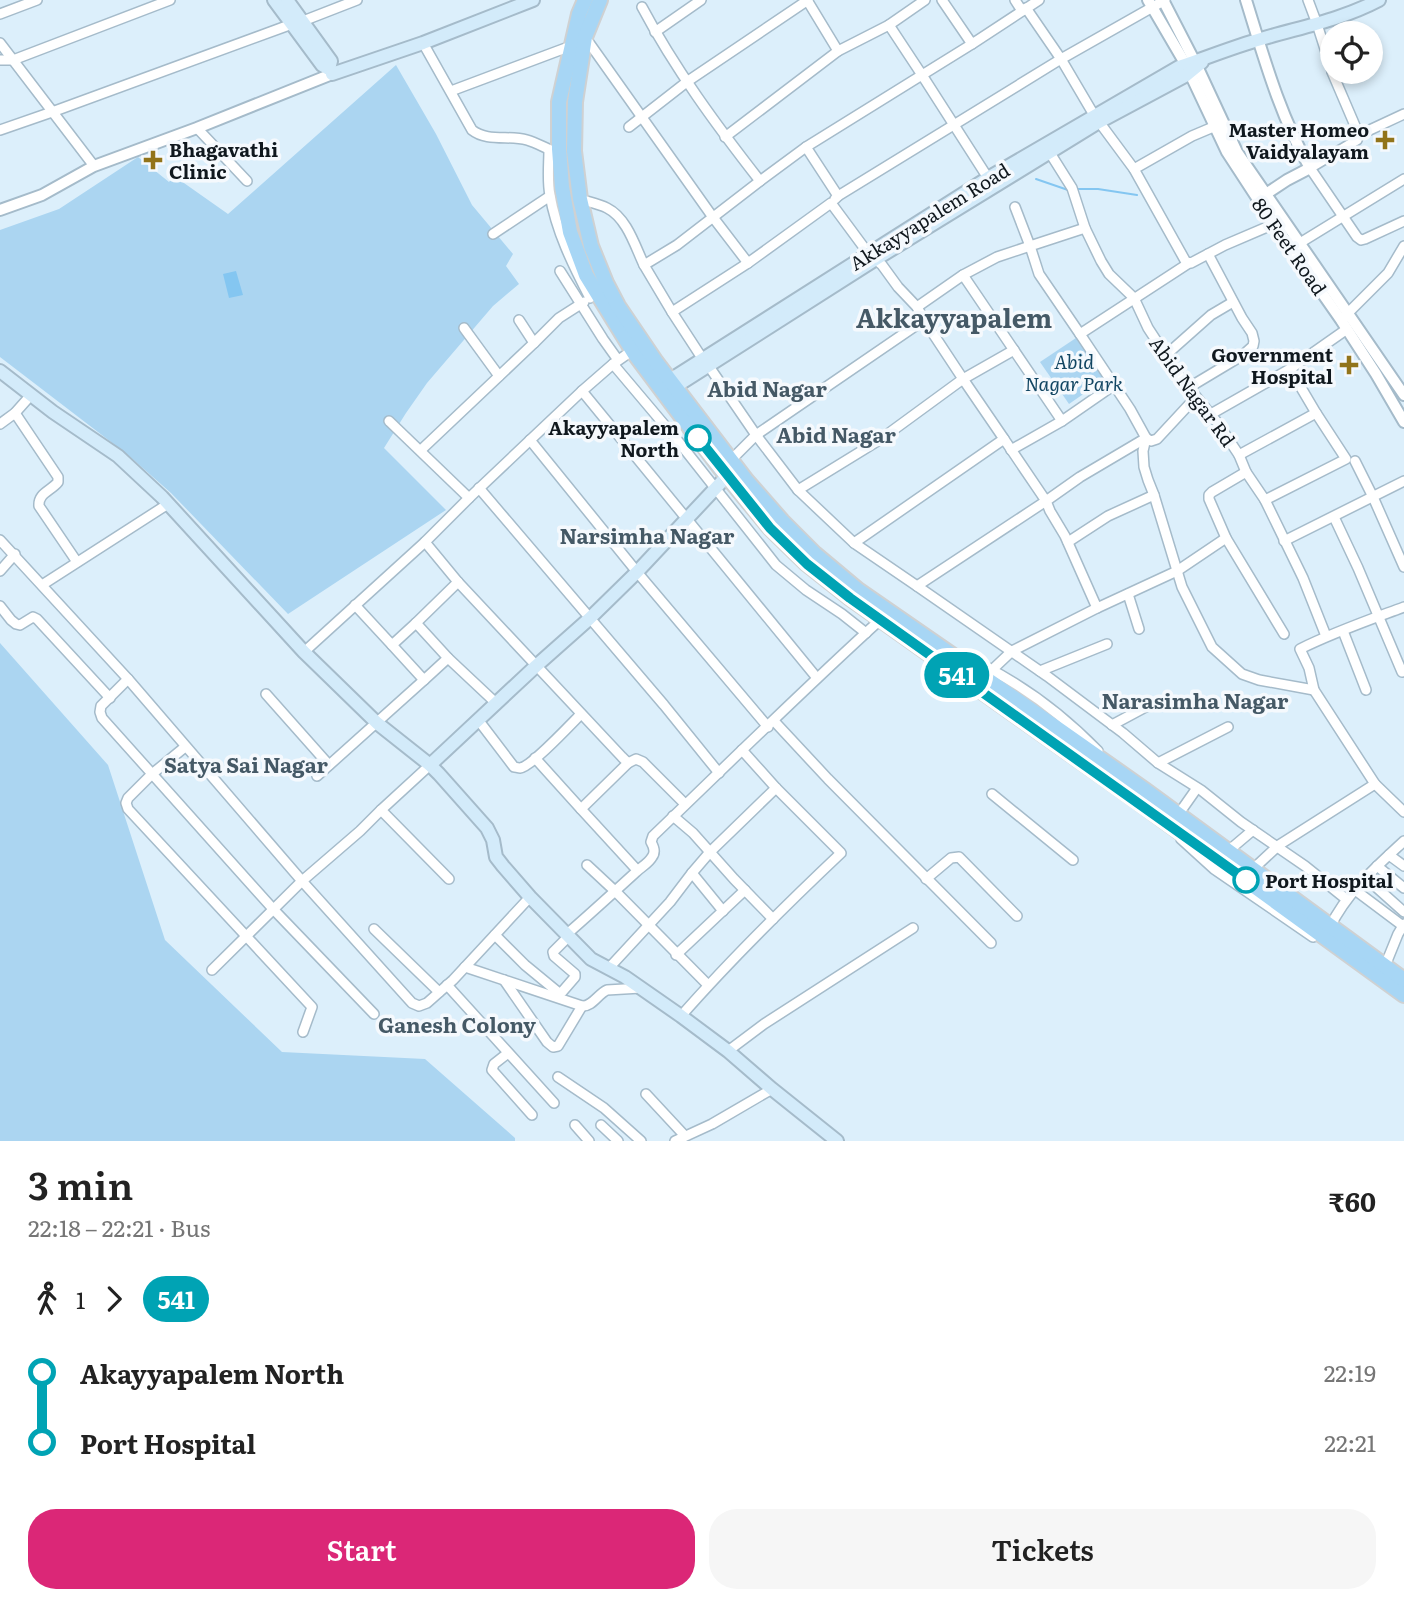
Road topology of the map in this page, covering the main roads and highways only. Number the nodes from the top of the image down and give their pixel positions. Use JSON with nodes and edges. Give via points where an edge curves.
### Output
{"nodes":[{"id":1,"x":274,"y":0,"type":"edge"},
{"id":2,"x":287,"y":0,"type":"edge"},
{"id":3,"x":533,"y":0,"type":"edge"},
{"id":4,"x":585,"y":0,"type":"edge"},
{"id":5,"x":600,"y":0,"type":"edge"},
{"id":6,"x":1379,"y":0,"type":"edge"},
{"id":7,"x":298,"y":22,"type":"junction"},
{"id":8,"x":1097,"y":118,"type":"junction"},
{"id":9,"x":872,"y":256,"type":"junction"},
{"id":10,"x":0,"y":371,"type":"edge"},
{"id":11,"x":667,"y":387,"type":"junction"},
{"id":12,"x":727,"y":476,"type":"junction"},
{"id":13,"x":430,"y":765,"type":"junction"},
{"id":14,"x":1398,"y":983,"type":"edge"},
{"id":15,"x":1404,"y":995,"type":"edge"},
{"id":16,"x":837,"y":1141,"type":"edge"}],
"edges":[{"from":1,"to":7,"type":"main road"},
{"from":2,"to":7,"type":"main road"},
{"from":3,"to":7,"type":"main road","via":[[423,43],[330,71],[331,61]]},
{"from":4,"to":11,"type":"main road","via":[[559,102],[554,152],[570,232],[594,296]]},
{"from":5,"to":11,"type":"main road","via":[[585,37],[575,102],[580,199],[606,283]]},
{"from":6,"to":8,"type":"main road","name":"Akkayyapalem Road","via":[[1347,15],[1179,67]]},
{"from":8,"to":9,"type":"main road","via":[[1049,153]]},
{"from":8,"to":9,"type":"main road","name":"Akkayyapalem Road","via":[[988,178]]},
{"from":9,"to":11,"type":"main road","name":"Akkayyapalem Road"},
{"from":10,"to":13,"type":"main road","via":[[118,456],[304,652],[377,723]]},
{"from":11,"to":12,"type":"main road"},
{"from":11,"to":14,"type":"main road","via":[[782,521],[858,590],[1122,774],[1385,966]]},
{"from":12,"to":13,"type":"main road","via":[[589,619]]},
{"from":12,"to":14,"type":"main road","via":[[807,564],[880,620]]},
{"from":13,"to":16,"type":"main road","via":[[487,828],[496,857],[591,959],[681,1016]]},
{"from":14,"to":15,"type":"main road"}]}
